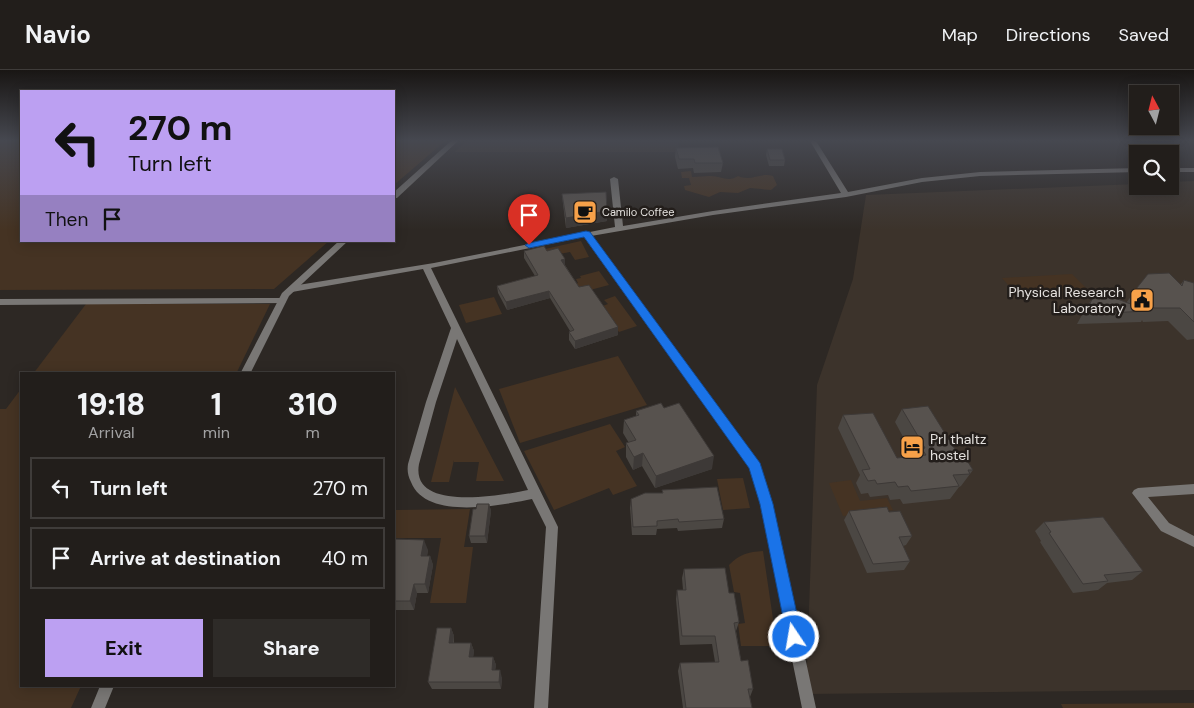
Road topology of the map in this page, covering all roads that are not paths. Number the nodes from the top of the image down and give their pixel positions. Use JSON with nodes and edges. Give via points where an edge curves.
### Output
{"nodes":[{"id":1,"x":422,"y":171,"type":"edge"},
{"id":2,"x":831,"y":171,"type":"edge"},
{"id":3,"x":1107,"y":171,"type":"edge"},
{"id":4,"x":614,"y":179,"type":"dead end"},
{"id":5,"x":395,"y":195,"type":"edge"},
{"id":6,"x":846,"y":195,"type":"junction"},
{"id":7,"x":619,"y":228,"type":"junction"},
{"id":8,"x":586,"y":234,"type":"junction"},
{"id":9,"x":343,"y":242,"type":"edge"},
{"id":10,"x":426,"y":266,"type":"junction"},
{"id":11,"x":292,"y":289,"type":"junction"},
{"id":12,"x":282,"y":301,"type":"junction"},
{"id":13,"x":0,"y":302,"type":"edge"},
{"id":14,"x":456,"y":327,"type":"junction"},
{"id":15,"x":246,"y":372,"type":"edge"},
{"id":16,"x":1194,"y":489,"type":"edge"},
{"id":17,"x":536,"y":493,"type":"junction"},
{"id":18,"x":1194,"y":542,"type":"edge"},
{"id":19,"x":107,"y":687,"type":"edge"},
{"id":20,"x":98,"y":708,"type":"edge"},
{"id":21,"x":541,"y":708,"type":"edge"},
{"id":22,"x":809,"y":708,"type":"edge"}],
"edges":[{"from":1,"to":5,"type":"street"},
{"from":2,"to":6,"type":"street"},
{"from":3,"to":6,"type":"street","via":[[980,174],[922,180]]},
{"from":4,"to":7,"type":"street"},
{"from":6,"to":7,"type":"street"},
{"from":7,"to":8,"type":"street"},
{"from":8,"to":10,"type":"street"},
{"from":8,"to":22,"type":"street","via":[[755,467],[766,504]]},
{"from":9,"to":11,"type":"street"},
{"from":10,"to":11,"type":"street"},
{"from":10,"to":14,"type":"street"},
{"from":11,"to":12,"type":"street"},
{"from":12,"to":13,"type":"street"},
{"from":12,"to":15,"type":"street"},
{"from":14,"to":17,"type":"street"},
{"from":14,"to":17,"type":"street","via":[[430,401],[412,473],[420,490],[441,502],[500,501]]},
{"from":16,"to":18,"type":"street","via":[[1138,493],[1166,527]]},
{"from":17,"to":21,"type":"street","via":[[552,527]]},
{"from":19,"to":20,"type":"street"}]}
